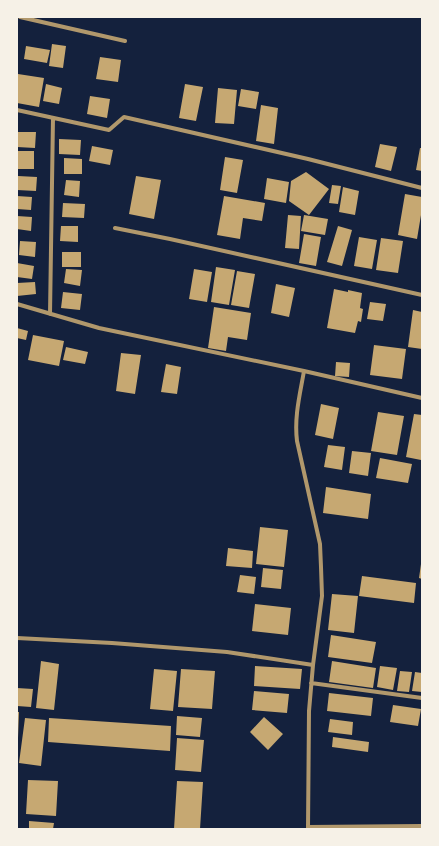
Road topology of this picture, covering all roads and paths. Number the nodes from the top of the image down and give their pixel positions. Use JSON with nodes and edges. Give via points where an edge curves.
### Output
{"nodes":[{"id":1,"x":20,"y":17,"type":"edge"},
{"id":2,"x":125,"y":41,"type":"dead end"},
{"id":3,"x":17,"y":110,"type":"edge"},
{"id":4,"x":53,"y":118,"type":"junction"},
{"id":5,"x":422,"y":188,"type":"edge"},
{"id":6,"x":116,"y":228,"type":"dead end"},
{"id":7,"x":422,"y":295,"type":"edge"},
{"id":8,"x":17,"y":304,"type":"edge"},
{"id":9,"x":50,"y":314,"type":"junction"},
{"id":10,"x":304,"y":371,"type":"junction"},
{"id":11,"x":422,"y":398,"type":"edge"},
{"id":12,"x":17,"y":638,"type":"edge"},
{"id":13,"x":313,"y":665,"type":"junction"},
{"id":14,"x":311,"y":683,"type":"junction"},
{"id":15,"x":422,"y":698,"type":"edge"},
{"id":16,"x":422,"y":826,"type":"edge"},
{"id":17,"x":308,"y":828,"type":"edge"}],
"edges":[{"from":1,"to":2,"type":"street"},
{"from":3,"to":4,"type":"street"},
{"from":4,"to":5,"type":"street","via":[[109,130],[124,117]]},
{"from":4,"to":9,"type":"street"},
{"from":6,"to":7,"type":"street"},
{"from":8,"to":9,"type":"street"},
{"from":9,"to":10,"type":"street","via":[[99,328]]},
{"from":10,"to":11,"type":"street"},
{"from":10,"to":13,"type":"street","via":[[295,427],[320,544],[322,596]]},
{"from":12,"to":13,"type":"street","via":[[227,652]]},
{"from":13,"to":14,"type":"street"},
{"from":14,"to":15,"type":"street"},
{"from":14,"to":17,"type":"street"},
{"from":16,"to":17,"type":"street"}]}
